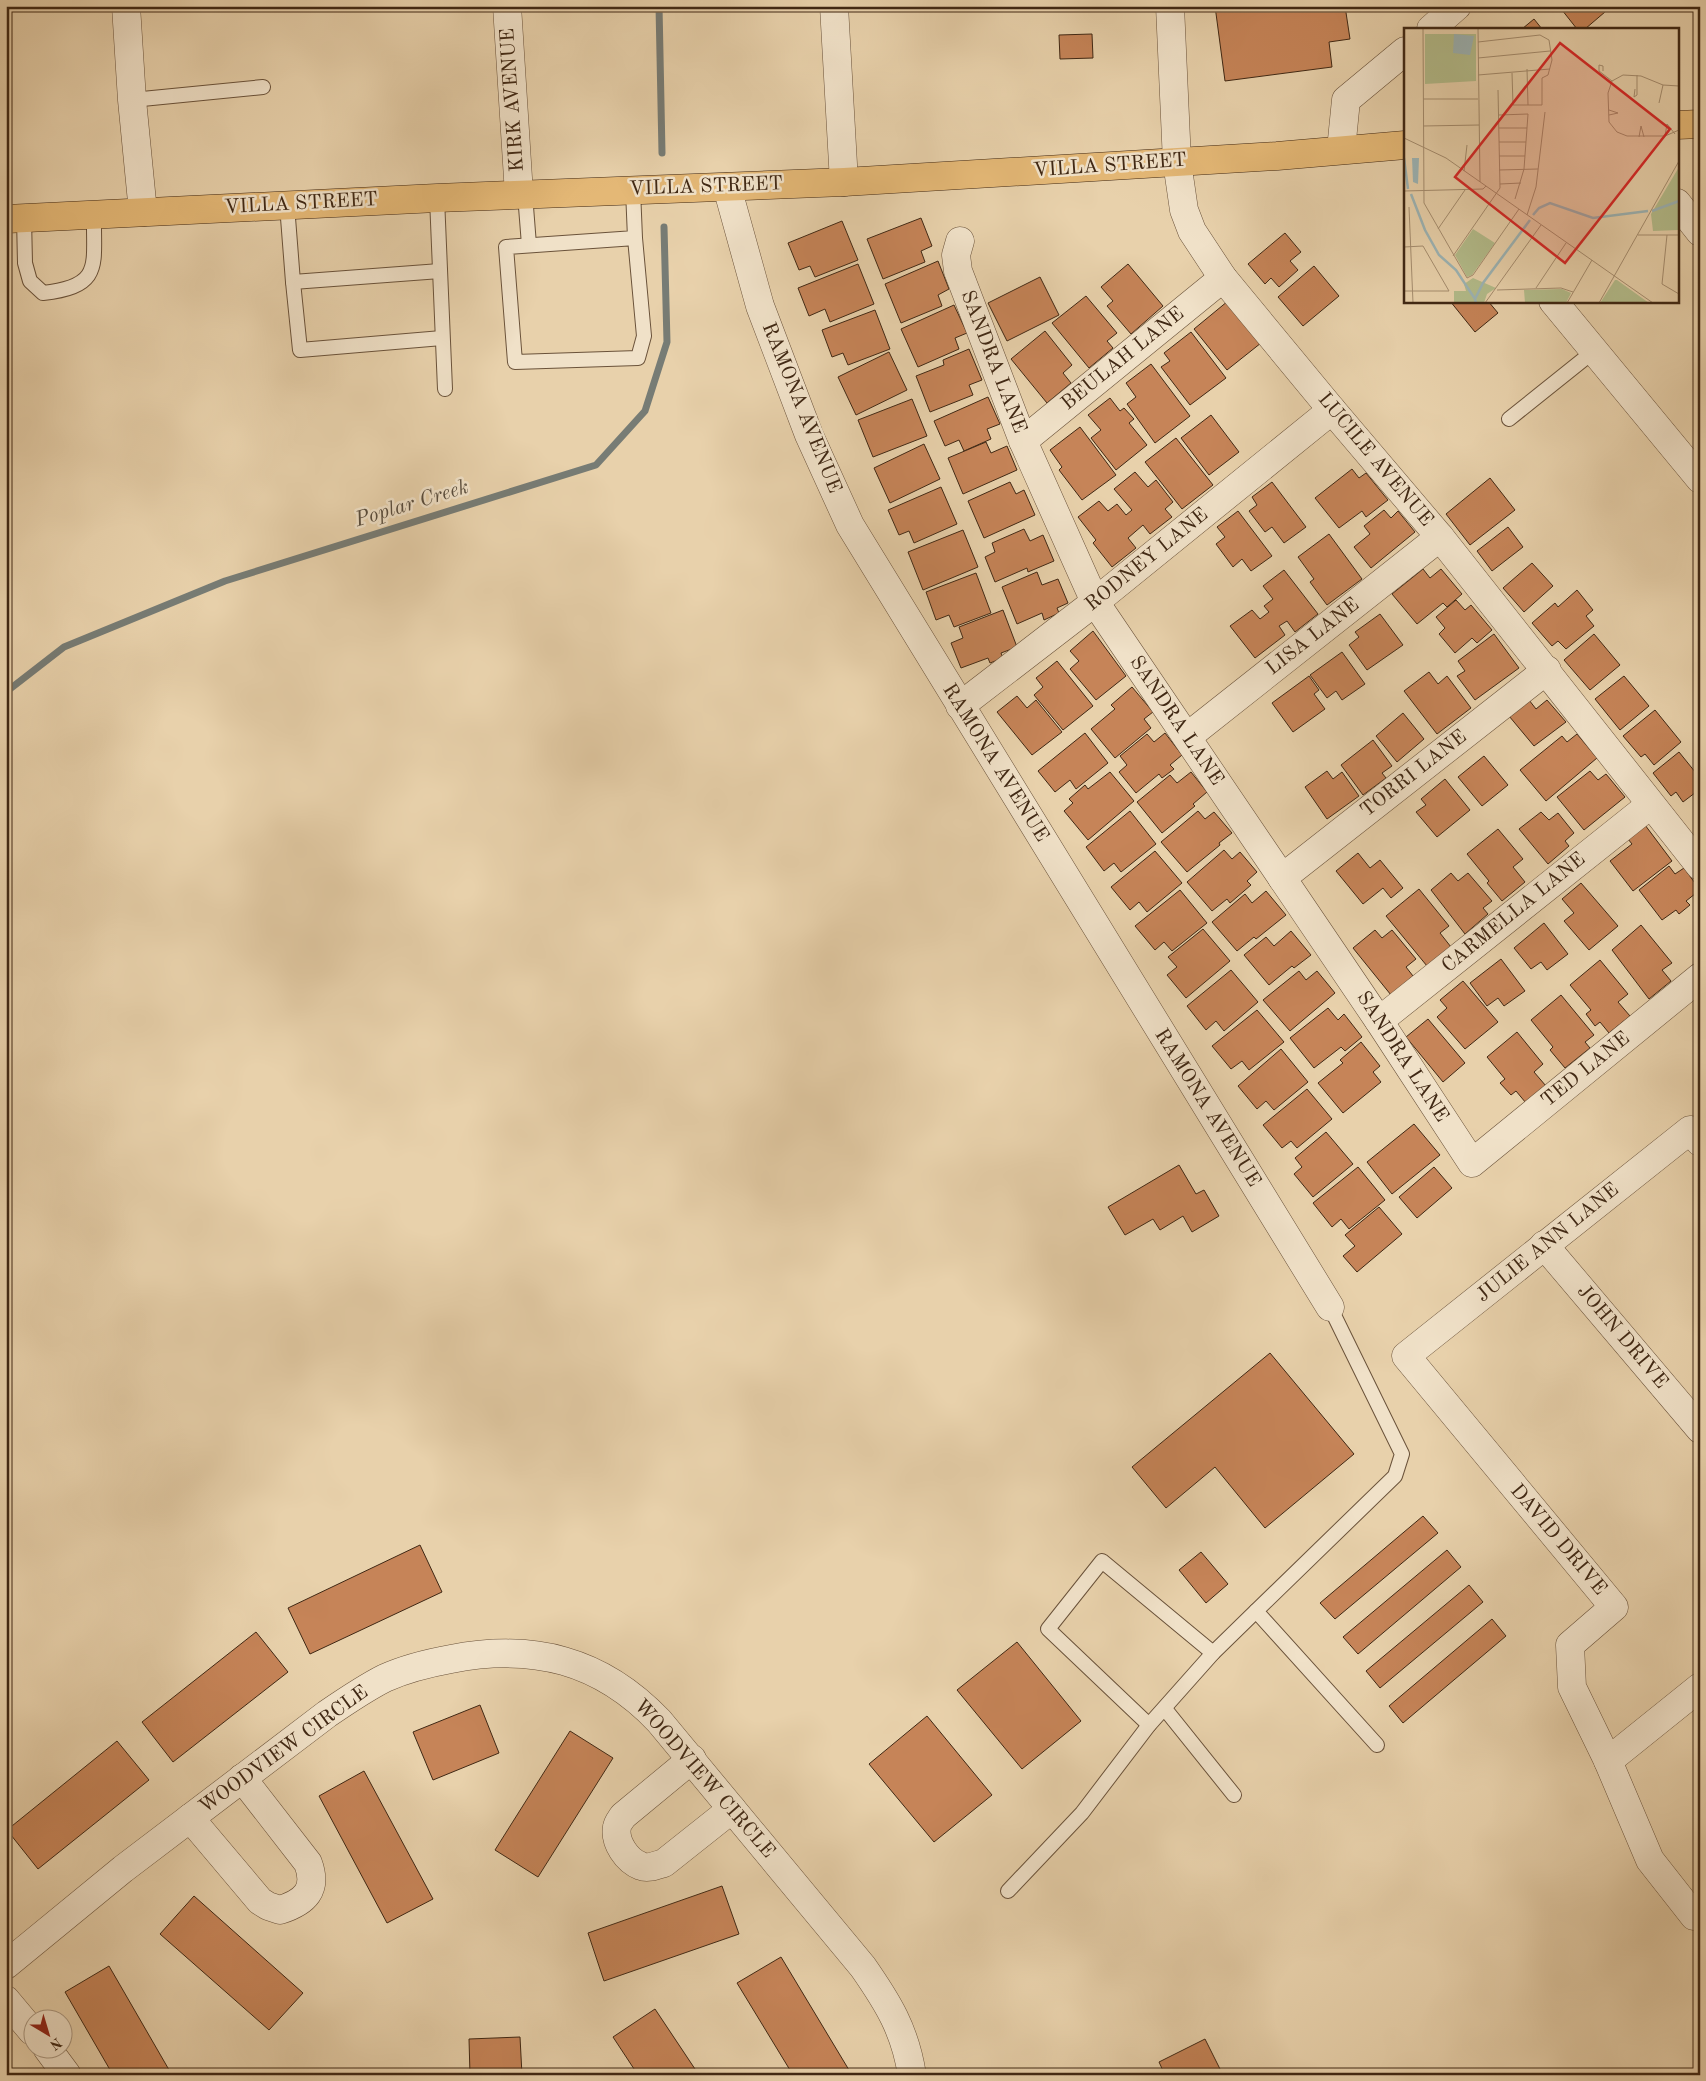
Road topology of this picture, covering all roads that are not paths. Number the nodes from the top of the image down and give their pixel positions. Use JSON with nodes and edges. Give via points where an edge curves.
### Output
{"nodes":[{"id":1,"x":126,"y":6,"type":"edge"},
{"id":2,"x":507,"y":6,"type":"edge"},
{"id":3,"x":834,"y":6,"type":"edge"},
{"id":4,"x":1170,"y":6,"type":"edge"},
{"id":5,"x":1457,"y":6,"type":"edge"},
{"id":6,"x":1432,"y":28,"type":"edge"},
{"id":7,"x":1404,"y":51,"type":"edge"},
{"id":8,"x":263,"y":87,"type":"dead end"},
{"id":9,"x":132,"y":100,"type":"junction"},
{"id":10,"x":1700,"y":124,"type":"edge"},
{"id":11,"x":1678,"y":125,"type":"edge"},
{"id":12,"x":1404,"y":145,"type":"edge"},
{"id":13,"x":1342,"y":150,"type":"junction"},
{"id":14,"x":1177,"y":162,"type":"junction"},
{"id":15,"x":844,"y":182,"type":"junction"},
{"id":16,"x":727,"y":187,"type":"junction"},
{"id":17,"x":633,"y":190,"type":"junction"},
{"id":18,"x":522,"y":194,"type":"junction"},
{"id":19,"x":437,"y":198,"type":"junction"},
{"id":20,"x":1678,"y":204,"type":"edge"},
{"id":21,"x":287,"y":205,"type":"junction"},
{"id":22,"x":143,"y":212,"type":"junction"},
{"id":23,"x":94,"y":214,"type":"junction"},
{"id":24,"x":15,"y":218,"type":"edge"},
{"id":25,"x":1700,"y":232,"type":"edge"},
{"id":26,"x":635,"y":238,"type":"junction"},
{"id":27,"x":960,"y":241,"type":"dead end"},
{"id":28,"x":529,"y":246,"type":"junction"},
{"id":29,"x":440,"y":271,"type":"junction"},
{"id":30,"x":1224,"y":278,"type":"junction"},
{"id":31,"x":293,"y":282,"type":"junction"},
{"id":32,"x":1554,"y":302,"type":"edge"},
{"id":33,"x":442,"y":338,"type":"junction"},
{"id":34,"x":1594,"y":351,"type":"junction"},
{"id":35,"x":445,"y":389,"type":"dead end"},
{"id":36,"x":1332,"y":410,"type":"junction"},
{"id":37,"x":1509,"y":419,"type":"dead end"},
{"id":38,"x":1023,"y":441,"type":"junction"},
{"id":39,"x":1700,"y":479,"type":"edge"},
{"id":40,"x":1440,"y":537,"type":"junction"},
{"id":41,"x":1095,"y":602,"type":"junction"},
{"id":42,"x":1546,"y":670,"type":"junction"},
{"id":43,"x":960,"y":706,"type":"junction"},
{"id":44,"x":1186,"y":737,"type":"junction"},
{"id":45,"x":1650,"y":804,"type":"junction"},
{"id":46,"x":1700,"y":866,"type":"edge"},
{"id":47,"x":1282,"y":878,"type":"junction"},
{"id":48,"x":1700,"y":977,"type":"edge"},
{"id":49,"x":1379,"y":1021,"type":"junction"},
{"id":50,"x":1695,"y":1136,"type":"edge"},
{"id":51,"x":1472,"y":1163,"type":"joint"},
{"id":52,"x":1544,"y":1245,"type":"junction"},
{"id":53,"x":1330,"y":1307,"type":"joint"},
{"id":54,"x":1406,"y":1356,"type":"joint"},
{"id":55,"x":1700,"y":1430,"type":"edge"},
{"id":56,"x":1256,"y":1611,"type":"junction"},
{"id":57,"x":1214,"y":1653,"type":"junction"},
{"id":58,"x":1700,"y":1687,"type":"edge"},
{"id":59,"x":1164,"y":1709,"type":"junction"},
{"id":60,"x":1149,"y":1725,"type":"junction"},
{"id":61,"x":1376,"y":1745,"type":"dead end"},
{"id":62,"x":692,"y":1759,"type":"junction"},
{"id":63,"x":1608,"y":1761,"type":"junction"},
{"id":64,"x":242,"y":1778,"type":"junction"},
{"id":65,"x":1234,"y":1795,"type":"dead end"},
{"id":66,"x":732,"y":1809,"type":"junction"},
{"id":67,"x":190,"y":1818,"type":"junction"},
{"id":68,"x":1008,"y":1890,"type":"dead end"},
{"id":69,"x":1700,"y":1917,"type":"edge"},
{"id":70,"x":6,"y":1965,"type":"edge"},
{"id":71,"x":6,"y":2000,"type":"edge"},
{"id":72,"x":22,"y":2019,"type":"edge"},
{"id":73,"x":54,"y":2058,"type":"edge"},
{"id":74,"x":67,"y":2075,"type":"edge"},
{"id":75,"x":912,"y":2075,"type":"edge"}],
"edges":[{"from":1,"to":9,"type":"street"},
{"from":2,"to":18,"type":"street","name":"KIRK AVENUE"},
{"from":3,"to":15,"type":"street"},
{"from":4,"to":14,"type":"street","name":"LUCILE AVENUE"},
{"from":5,"to":6,"type":"street"},
{"from":7,"to":13,"type":"street","via":[[1346,100]]},
{"from":8,"to":9,"type":"lane"},
{"from":9,"to":22,"type":"street"},
{"from":10,"to":11,"type":"main road"},
{"from":12,"to":13,"type":"main road","name":"VILLA STREET"},
{"from":13,"to":14,"type":"main road","name":"VILLA STREET"},
{"from":14,"to":15,"type":"main road","name":"VILLA STREET"},
{"from":14,"to":30,"type":"street","name":"LUCILE AVENUE","via":[[1184,210],[1192,232]]},
{"from":15,"to":16,"type":"main road","name":"VILLA STREET"},
{"from":16,"to":17,"type":"main road","name":"VILLA STREET"},
{"from":16,"to":43,"type":"street","name":"RAMONA AVENUE","via":[[760,306],[850,525]]},
{"from":17,"to":18,"type":"main road","name":"VILLA STREET"},
{"from":17,"to":26,"type":"lane"},
{"from":18,"to":19,"type":"main road","name":"VILLA STREET"},
{"from":18,"to":28,"type":"lane"},
{"from":19,"to":21,"type":"main road","name":"VILLA STREET"},
{"from":19,"to":29,"type":"lane"},
{"from":20,"to":25,"type":"street"},
{"from":21,"to":22,"type":"main road","name":"VILLA STREET"},
{"from":21,"to":31,"type":"lane"},
{"from":22,"to":23,"type":"main road","name":"VILLA STREET"},
{"from":23,"to":24,"type":"main road","name":"VILLA STREET"},
{"from":23,"to":24,"type":"lane","via":[[93,268],[83,283],[43,294],[30,281]]},
{"from":26,"to":28,"type":"lane"},
{"from":26,"to":28,"type":"lane","via":[[644,336],[638,358],[515,362],[506,247]]},
{"from":27,"to":38,"type":"street","name":"SANDRA LANE","via":[[956,255],[958,270]]},
{"from":29,"to":31,"type":"lane"},
{"from":29,"to":33,"type":"lane"},
{"from":30,"to":36,"type":"street","name":"LUCILE AVENUE"},
{"from":30,"to":38,"type":"street","name":"BEULAH LANE"},
{"from":31,"to":33,"type":"lane","via":[[300,350]]},
{"from":32,"to":34,"type":"street"},
{"from":33,"to":35,"type":"lane"},
{"from":34,"to":37,"type":"lane"},
{"from":34,"to":39,"type":"street"},
{"from":36,"to":40,"type":"street","name":"LUCILE AVENUE"},
{"from":36,"to":41,"type":"street","name":"RODNEY LANE"},
{"from":38,"to":41,"type":"street","name":"SANDRA LANE"},
{"from":40,"to":42,"type":"street","name":"LUCILE AVENUE"},
{"from":40,"to":44,"type":"street","name":"LISA LANE"},
{"from":41,"to":43,"type":"street","name":"RODNEY LANE"},
{"from":41,"to":44,"type":"street","name":"SANDRA LANE"},
{"from":42,"to":45,"type":"street","name":"LUCILE AVENUE"},
{"from":42,"to":47,"type":"street","name":"TORRI LANE"},
{"from":43,"to":53,"type":"street","name":"RAMONA AVENUE"},
{"from":44,"to":47,"type":"street","name":"SANDRA LANE"},
{"from":45,"to":46,"type":"street","name":"LUCILE AVENUE"},
{"from":45,"to":49,"type":"street","name":"CARMELLA LANE"},
{"from":47,"to":49,"type":"street","name":"SANDRA LANE"},
{"from":48,"to":51,"type":"street","name":"TED LANE"},
{"from":49,"to":51,"type":"street","name":"SANDRA LANE"},
{"from":50,"to":52,"type":"street","name":"JULIE ANN LANE"},
{"from":52,"to":54,"type":"street","name":"JULIE ANN LANE"},
{"from":52,"to":55,"type":"street","name":"JOHN DRIVE"},
{"from":53,"to":56,"type":"lane","via":[[1402,1454],[1395,1476]]},
{"from":54,"to":63,"type":"street","name":"DAVID DRIVE","via":[[1614,1607],[1570,1645],[1572,1687]]},
{"from":56,"to":57,"type":"lane"},
{"from":56,"to":61,"type":"lane"},
{"from":57,"to":59,"type":"lane"},
{"from":57,"to":60,"type":"lane","via":[[1102,1561],[1048,1629]]},
{"from":58,"to":63,"type":"street"},
{"from":59,"to":60,"type":"lane"},
{"from":59,"to":65,"type":"lane"},
{"from":60,"to":68,"type":"lane","via":[[1082,1813]]},
{"from":62,"to":64,"type":"street","name":"WOODVIEW CIRCLE","via":[[637,1699],[585,1667],[516,1652],[483,1653],[435,1662],[387,1678],[355,1694]]},
{"from":62,"to":66,"type":"street","name":"WOODVIEW CIRCLE"},
{"from":62,"to":66,"type":"street","via":[[622,1816],[617,1827],[623,1850],[632,1861],[642,1866],[654,1866],[664,1862]]},
{"from":63,"to":69,"type":"street","via":[[1650,1860],[1694,1916]]},
{"from":64,"to":67,"type":"street","name":"WOODVIEW CIRCLE"},
{"from":64,"to":67,"type":"street","via":[[308,1863],[313,1877],[311,1888],[302,1900],[280,1910],[260,1901]]},
{"from":66,"to":75,"type":"street","name":"WOODVIEW CIRCLE","via":[[886,1999],[908,2052]]},
{"from":67,"to":70,"type":"street","name":"WOODVIEW CIRCLE"},
{"from":71,"to":72,"type":"street"},
{"from":73,"to":74,"type":"street"}]}
